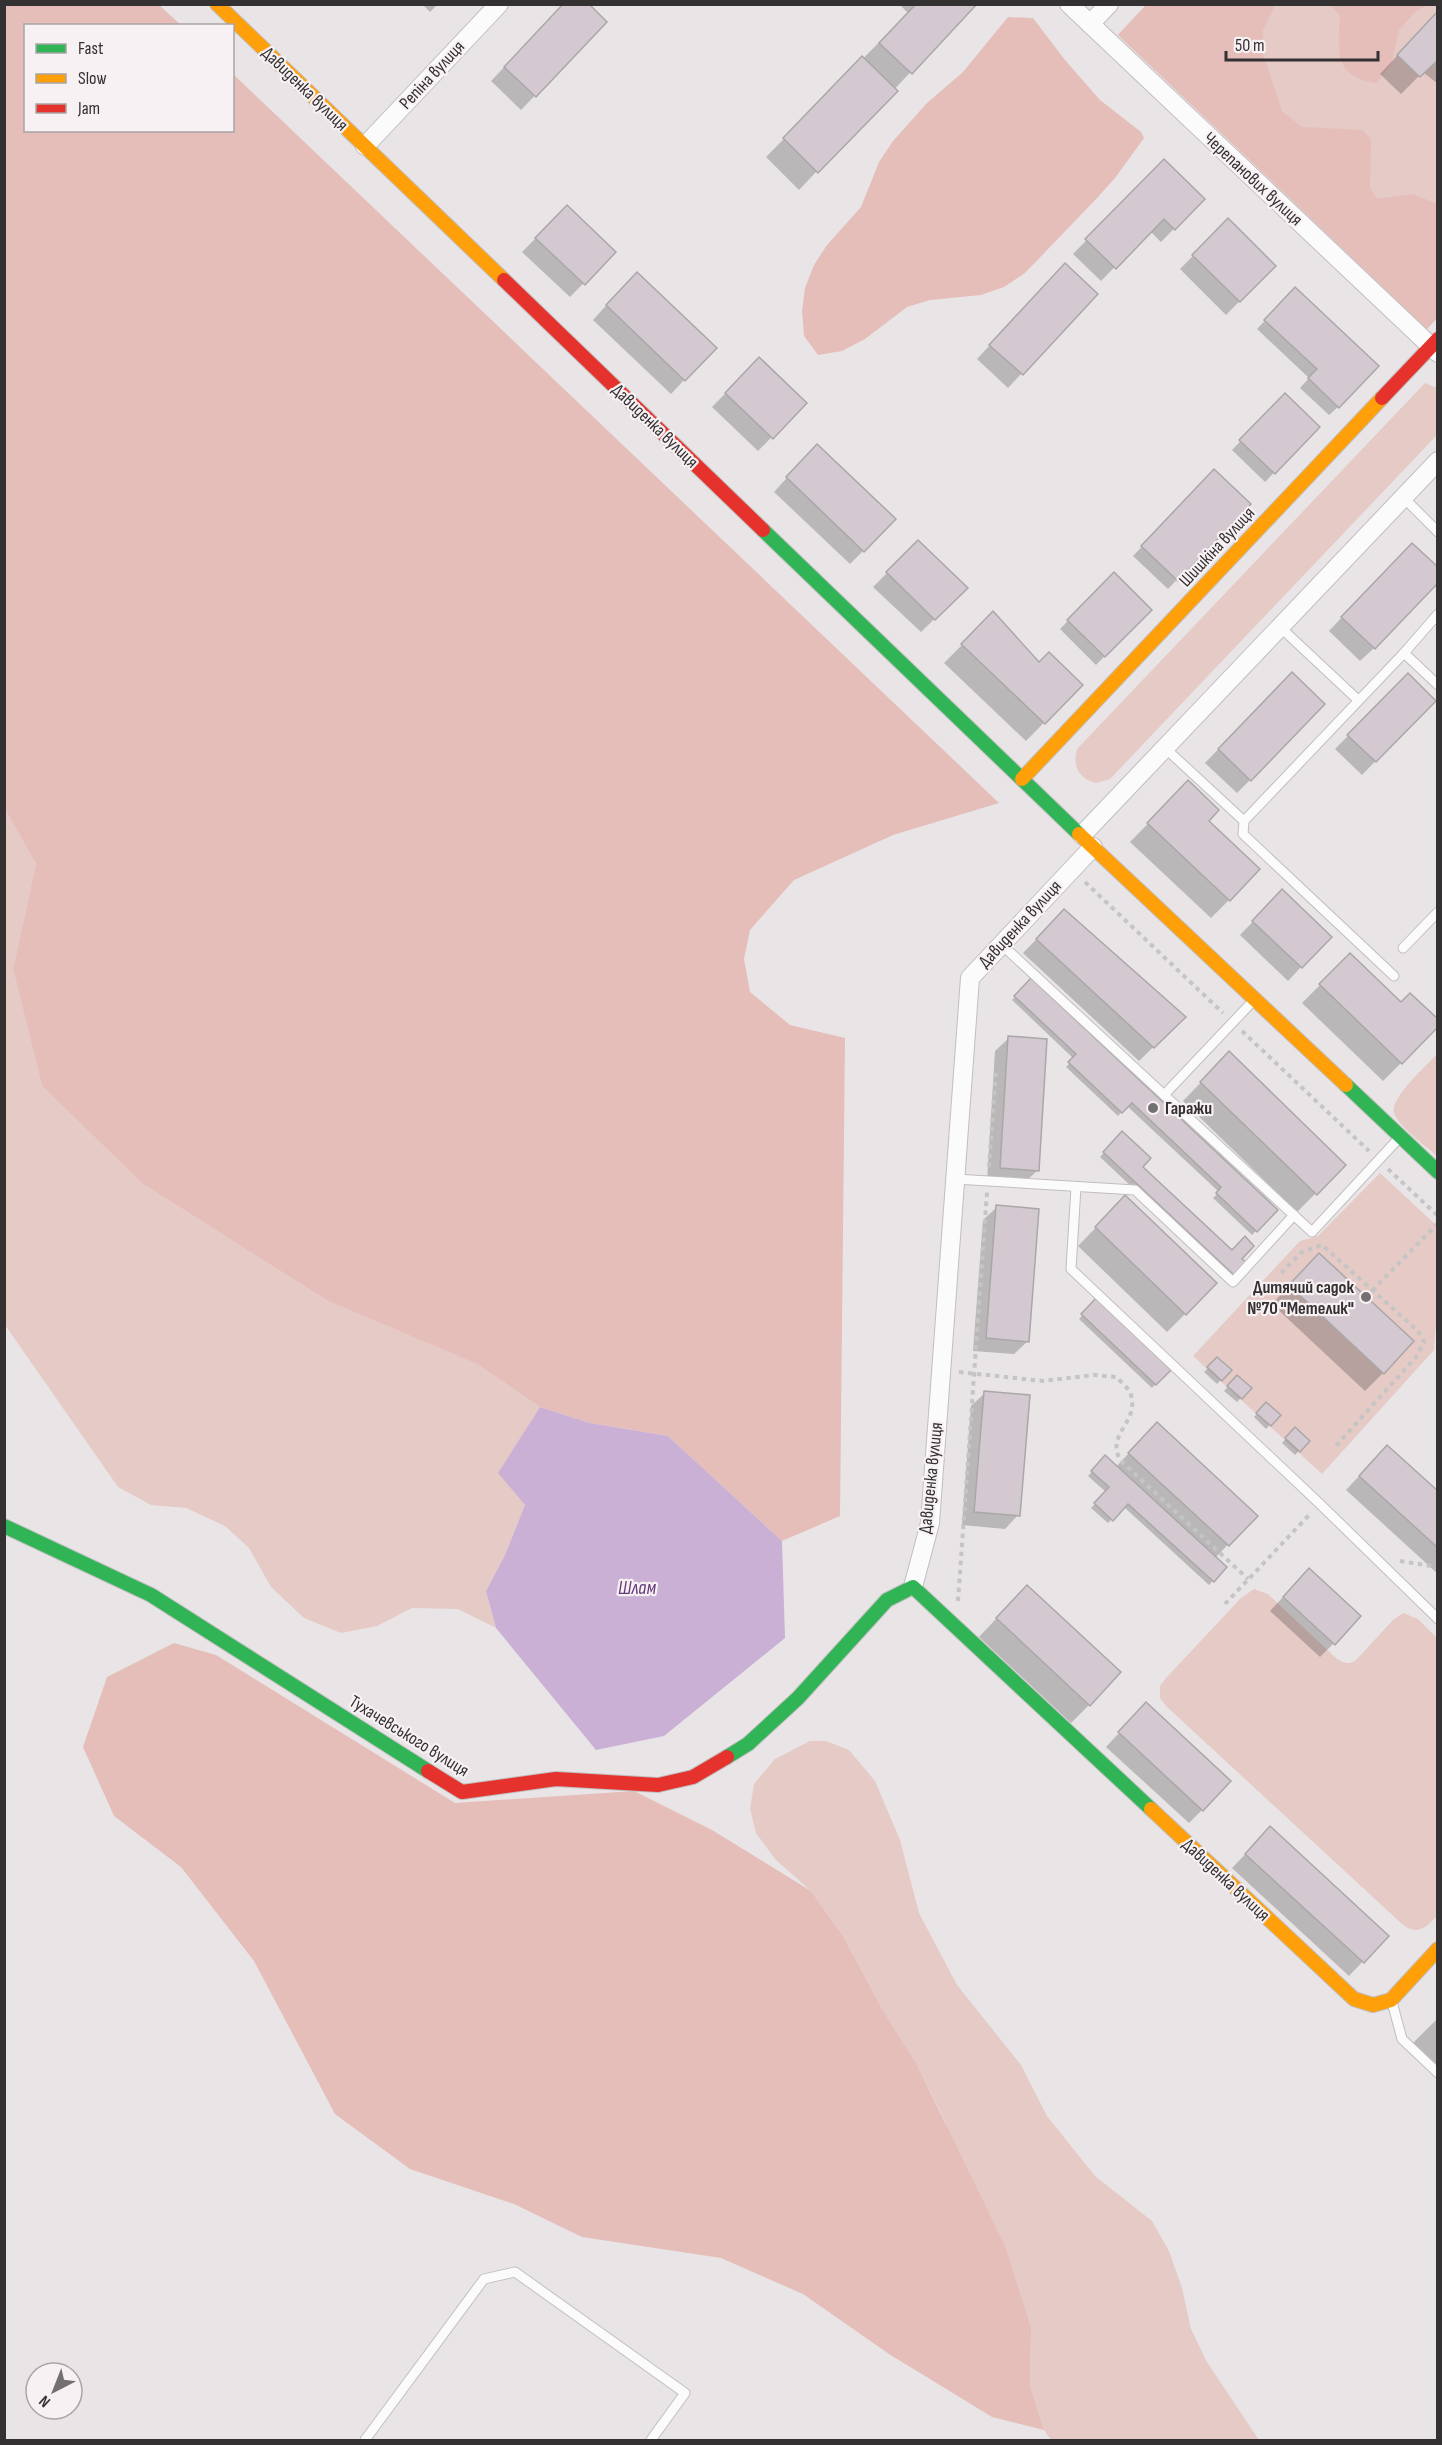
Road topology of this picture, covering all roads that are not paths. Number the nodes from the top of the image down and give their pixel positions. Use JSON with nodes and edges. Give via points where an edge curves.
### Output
{"nodes":[{"id":1,"x":217,"y":4,"type":"edge"},
{"id":2,"x":499,"y":4,"type":"edge"},
{"id":3,"x":1069,"y":4,"type":"edge"},
{"id":4,"x":1109,"y":4,"type":"edge"},
{"id":5,"x":1090,"y":24,"type":"junction"},
{"id":6,"x":365,"y":146,"type":"junction"},
{"id":7,"x":1435,"y":346,"type":"edge"},
{"id":8,"x":1437,"y":461,"type":"edge"},
{"id":9,"x":1403,"y":497,"type":"junction"},
{"id":10,"x":1437,"y":532,"type":"edge"},
{"id":11,"x":1437,"y":614,"type":"edge"},
{"id":12,"x":1280,"y":627,"type":"junction"},
{"id":13,"x":1404,"y":653,"type":"junction"},
{"id":14,"x":1437,"y":686,"type":"edge"},
{"id":15,"x":1358,"y":700,"type":"junction"},
{"id":16,"x":1165,"y":748,"type":"junction"},
{"id":17,"x":1022,"y":779,"type":"junction"},
{"id":18,"x":1244,"y":821,"type":"junction"},
{"id":19,"x":1088,"y":841,"type":"junction"},
{"id":20,"x":1437,"y":912,"type":"edge"},
{"id":21,"x":1001,"y":944,"type":"junction"},
{"id":22,"x":1403,"y":948,"type":"dead end"},
{"id":23,"x":1394,"y":976,"type":"dead end"},
{"id":24,"x":1254,"y":999,"type":"junction"},
{"id":25,"x":1164,"y":1095,"type":"junction"},
{"id":26,"x":1400,"y":1137,"type":"junction"},
{"id":27,"x":1437,"y":1172,"type":"edge"},
{"id":28,"x":955,"y":1179,"type":"junction"},
{"id":29,"x":1076,"y":1186,"type":"junction"},
{"id":30,"x":1294,"y":1215,"type":"junction"},
{"id":31,"x":4,"y":1526,"type":"edge"},
{"id":32,"x":913,"y":1587,"type":"junction"},
{"id":33,"x":1437,"y":1618,"type":"edge"},
{"id":34,"x":1437,"y":1949,"type":"edge"},
{"id":35,"x":1391,"y":2000,"type":"junction"},
{"id":36,"x":1437,"y":2073,"type":"edge"},
{"id":37,"x":365,"y":2440,"type":"edge"},
{"id":38,"x":651,"y":2440,"type":"edge"}],
"edges":[{"from":1,"to":6,"type":"street","name":"Давиденка вулиця"},
{"from":2,"to":6,"type":"street","name":"Репiна вулиця"},
{"from":3,"to":5,"type":"street","name":"Черепанових вулиця"},
{"from":4,"to":5,"type":"street"},
{"from":5,"to":7,"type":"street","name":"Черепанових вулиця"},
{"from":6,"to":17,"type":"street","name":"Давиденка вулиця"},
{"from":7,"to":17,"type":"street","name":"Шишкiна вулиця"},
{"from":8,"to":9,"type":"street"},
{"from":9,"to":10,"type":"lane"},
{"from":9,"to":12,"type":"street"},
{"from":11,"to":13,"type":"lane"},
{"from":12,"to":15,"type":"lane"},
{"from":12,"to":16,"type":"street"},
{"from":13,"to":14,"type":"lane"},
{"from":13,"to":15,"type":"lane"},
{"from":15,"to":18,"type":"lane"},
{"from":16,"to":18,"type":"lane"},
{"from":16,"to":19,"type":"street"},
{"from":17,"to":19,"type":"street","name":"Давиденка вулиця"},
{"from":18,"to":23,"type":"lane","via":[[1243,834]]},
{"from":19,"to":21,"type":"street","name":"Давиденка вулиця","via":[[1072,870]]},
{"from":19,"to":24,"type":"street","name":"Давиденка вулиця"},
{"from":20,"to":22,"type":"lane"},
{"from":21,"to":25,"type":"lane"},
{"from":21,"to":28,"type":"street","name":"Давиденка вулиця","via":[[970,978]]},
{"from":24,"to":25,"type":"lane"},
{"from":24,"to":26,"type":"street","name":"Давиденка вулиця"},
{"from":25,"to":30,"type":"lane"},
{"from":26,"to":27,"type":"street","name":"Давиденка вулиця"},
{"from":26,"to":30,"type":"lane","via":[[1312,1232]]},
{"from":28,"to":29,"type":"lane"},
{"from":28,"to":32,"type":"street","name":"Давиденка вулиця","via":[[930,1523]]},
{"from":29,"to":30,"type":"lane","via":[[1135,1190],[1233,1282]]},
{"from":29,"to":33,"type":"lane","via":[[1071,1269]]},
{"from":31,"to":32,"type":"street","name":"Тухачевського вулиця","via":[[151,1595],[462,1792],[556,1779],[658,1785],[693,1777],[748,1744],[798,1698],[887,1600]]},
{"from":32,"to":35,"type":"street","name":"Давиденка вулиця","via":[[1354,1999],[1373,2005]]},
{"from":34,"to":35,"type":"street"},
{"from":35,"to":36,"type":"lane","via":[[1402,2039]]},
{"from":37,"to":38,"type":"lane","via":[[484,2279],[515,2272],[685,2392]]}]}
